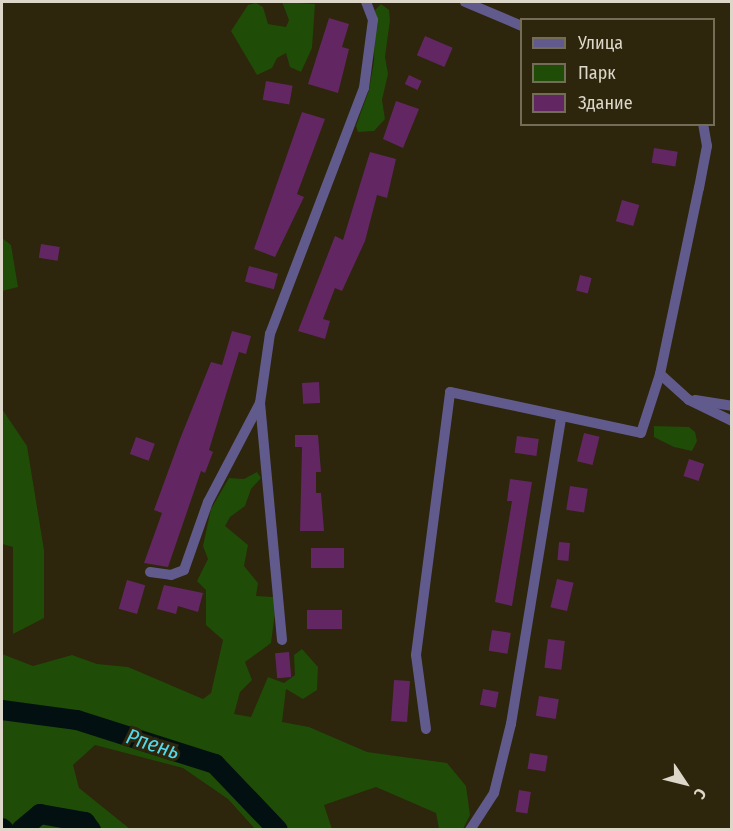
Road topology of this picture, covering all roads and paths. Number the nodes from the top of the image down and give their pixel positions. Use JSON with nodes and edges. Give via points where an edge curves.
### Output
{"nodes":[{"id":1,"x":366,"y":2,"type":"edge"},
{"id":2,"x":465,"y":2,"type":"edge"},
{"id":3,"x":520,"y":25,"type":"edge"},
{"id":4,"x":703,"y":126,"type":"edge"},
{"id":5,"x":660,"y":374,"type":"junction"},
{"id":6,"x":689,"y":400,"type":"junction"},
{"id":7,"x":260,"y":403,"type":"junction"},
{"id":8,"x":732,"y":406,"type":"edge"},
{"id":9,"x":561,"y":417,"type":"junction"},
{"id":10,"x":732,"y":421,"type":"edge"},
{"id":11,"x":150,"y":572,"type":"dead end"},
{"id":12,"x":282,"y":640,"type":"dead end"},
{"id":13,"x":426,"y":729,"type":"dead end"},
{"id":14,"x":470,"y":830,"type":"edge"}],
"edges":[{"from":1,"to":7,"type":"street","via":[[373,20],[364,88],[270,334]]},
{"from":2,"to":3,"type":"street"},
{"from":4,"to":5,"type":"street","via":[[707,146]]},
{"from":5,"to":6,"type":"street"},
{"from":5,"to":9,"type":"street","via":[[641,433]]},
{"from":6,"to":8,"type":"street"},
{"from":6,"to":10,"type":"street"},
{"from":7,"to":11,"type":"street","via":[[208,502],[184,570],[171,576]]},
{"from":7,"to":12,"type":"street"},
{"from":9,"to":13,"type":"street","via":[[450,392],[416,655]]},
{"from":9,"to":14,"type":"street","via":[[510,724],[494,793]]}]}
